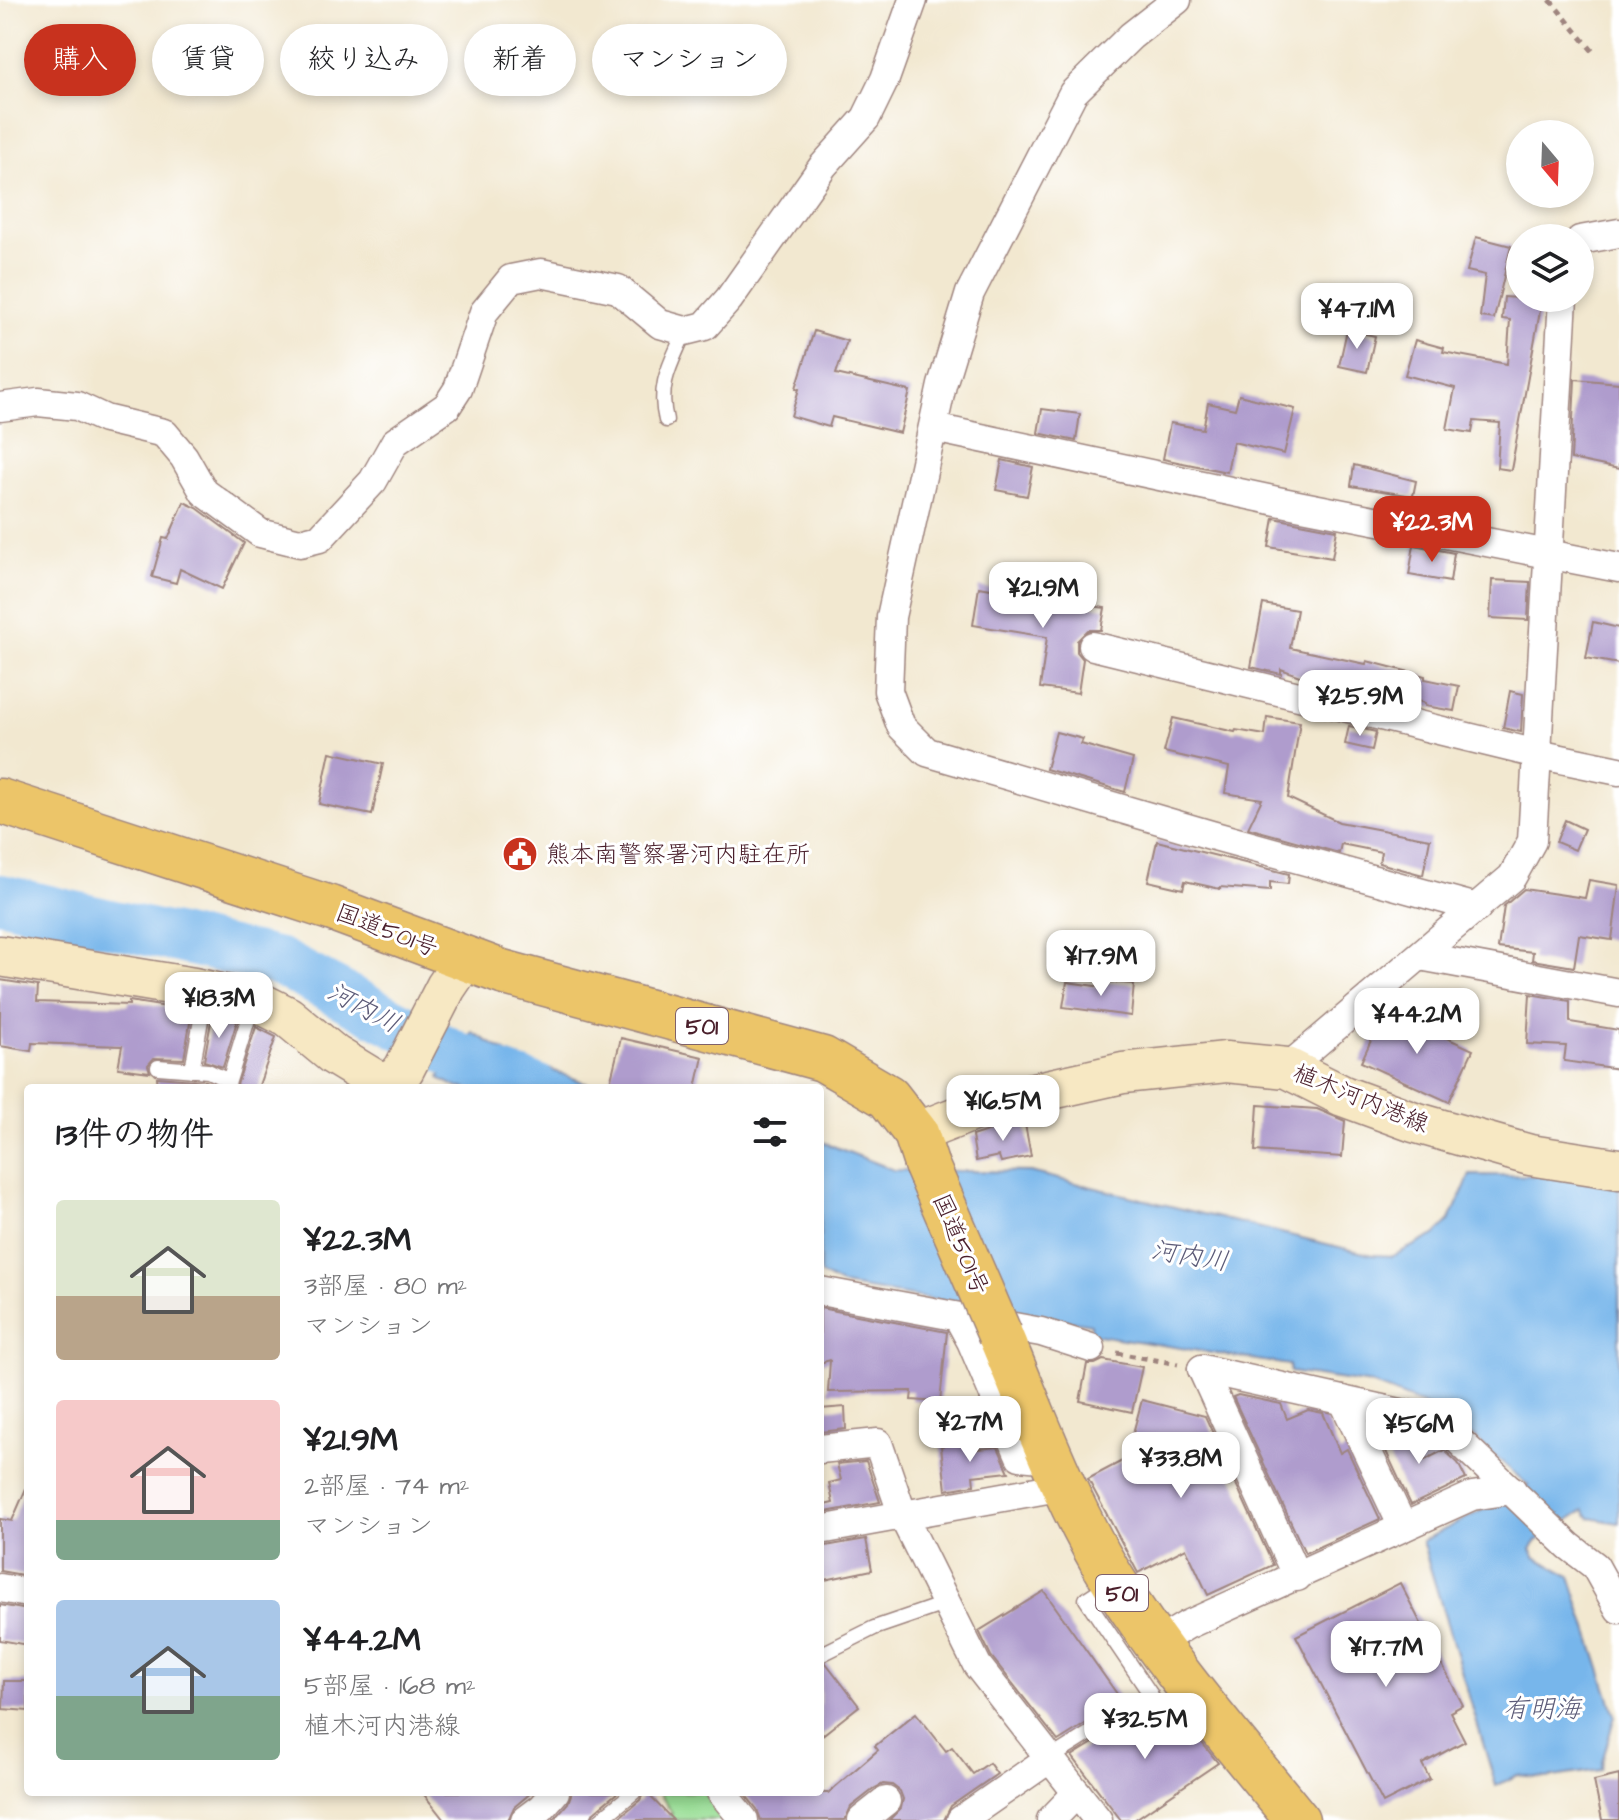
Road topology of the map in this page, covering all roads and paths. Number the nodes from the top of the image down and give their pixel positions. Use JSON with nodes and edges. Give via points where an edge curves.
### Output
{"nodes":[{"id":1,"x":913,"y":0,"type":"edge"},
{"id":2,"x":1177,"y":0,"type":"edge"},
{"id":3,"x":1550,"y":0,"type":"edge"},
{"id":4,"x":1596,"y":55,"type":"dead end"},
{"id":5,"x":1619,"y":233,"type":"edge"},
{"id":6,"x":1594,"y":237,"type":"edge"},
{"id":7,"x":1562,"y":312,"type":"edge"},
{"id":8,"x":685,"y":331,"type":"junction"},
{"id":9,"x":0,"y":407,"type":"edge"},
{"id":10,"x":666,"y":420,"type":"dead end"},
{"id":11,"x":934,"y":428,"type":"junction"},
{"id":12,"x":1548,"y":555,"type":"junction"},
{"id":13,"x":1619,"y":568,"type":"edge"},
{"id":14,"x":1093,"y":646,"type":"dead end"},
{"id":15,"x":1537,"y":754,"type":"junction"},
{"id":16,"x":1619,"y":771,"type":"edge"},
{"id":17,"x":0,"y":801,"type":"edge"},
{"id":18,"x":1477,"y":908,"type":"junction"},
{"id":19,"x":0,"y":956,"type":"edge"},
{"id":20,"x":1420,"y":956,"type":"junction"},
{"id":21,"x":456,"y":973,"type":"junction"},
{"id":22,"x":207,"y":991,"type":"junction"},
{"id":23,"x":1619,"y":993,"type":"edge"},
{"id":24,"x":253,"y":1001,"type":"junction"},
{"id":25,"x":158,"y":1067,"type":"dead end"},
{"id":26,"x":1287,"y":1068,"type":"junction"},
{"id":27,"x":192,"y":1070,"type":"junction"},
{"id":28,"x":398,"y":1079,"type":"edge"},
{"id":29,"x":921,"y":1149,"type":"junction"},
{"id":30,"x":1619,"y":1169,"type":"edge"},
{"id":31,"x":824,"y":1292,"type":"edge"},
{"id":32,"x":958,"y":1317,"type":"junction"},
{"id":33,"x":1091,"y":1348,"type":"joint"},
{"id":34,"x":1202,"y":1369,"type":"junction"},
{"id":35,"x":1343,"y":1400,"type":"junction"},
{"id":36,"x":824,"y":1449,"type":"edge"},
{"id":37,"x":1057,"y":1472,"type":"junction"},
{"id":38,"x":1512,"y":1490,"type":"junction"},
{"id":39,"x":903,"y":1516,"type":"junction"},
{"id":40,"x":1403,"y":1527,"type":"junction"},
{"id":41,"x":824,"y":1529,"type":"edge"},
{"id":42,"x":1607,"y":1568,"type":"edge"},
{"id":43,"x":1297,"y":1577,"type":"junction"},
{"id":44,"x":1114,"y":1581,"type":"junction"},
{"id":45,"x":0,"y":1588,"type":"edge"},
{"id":46,"x":24,"y":1592,"type":"edge"},
{"id":47,"x":947,"y":1603,"type":"junction"},
{"id":48,"x":1619,"y":1609,"type":"edge"},
{"id":49,"x":1155,"y":1644,"type":"junction"},
{"id":50,"x":824,"y":1653,"type":"edge"},
{"id":51,"x":1049,"y":1759,"type":"junction"},
{"id":52,"x":1077,"y":1793,"type":"junction"},
{"id":53,"x":629,"y":1796,"type":"edge"},
{"id":54,"x":886,"y":1801,"type":"dead end"},
{"id":55,"x":600,"y":1820,"type":"edge"},
{"id":56,"x":862,"y":1820,"type":"edge"},
{"id":57,"x":961,"y":1820,"type":"edge"},
{"id":58,"x":1051,"y":1820,"type":"edge"},
{"id":59,"x":1098,"y":1820,"type":"edge"},
{"id":60,"x":1297,"y":1820,"type":"edge"}],
"edges":[{"from":1,"to":8,"type":"street","via":[[866,118],[823,166],[729,299],[705,326]]},
{"from":2,"to":11,"type":"street","via":[[1073,93],[970,293]]},
{"from":3,"to":4,"type":"path"},
{"from":5,"to":6,"type":"street"},
{"from":7,"to":12,"type":"street"},
{"from":8,"to":9,"type":"street","via":[[660,324],[618,289],[541,273],[511,279],[484,312],[458,389],[447,406],[395,442],[373,481],[320,538],[300,543],[260,533],[204,492],[164,433],[105,419],[77,406],[38,402]]},
{"from":8,"to":10,"type":"lane","via":[[664,377],[661,402]]},
{"from":11,"to":12,"type":"street"},
{"from":11,"to":18,"type":"street","via":[[891,617],[888,691],[901,726],[927,752]]},
{"from":12,"to":13,"type":"street"},
{"from":12,"to":15,"type":"street"},
{"from":14,"to":15,"type":"street"},
{"from":15,"to":16,"type":"street"},
{"from":15,"to":18,"type":"street","via":[[1532,841],[1512,877]]},
{"from":17,"to":21,"type":"highway","name":"国道501号","number":"501","via":[[330,908]]},
{"from":18,"to":20,"type":"street"},
{"from":19,"to":22,"type":"main road"},
{"from":20,"to":23,"type":"street"},
{"from":20,"to":26,"type":"street"},
{"from":21,"to":28,"type":"main road"},
{"from":21,"to":29,"type":"highway","name":"国道501号","number":"501","via":[[502,972],[823,1059],[888,1097]]},
{"from":22,"to":24,"type":"main road"},
{"from":22,"to":27,"type":"lane"},
{"from":24,"to":27,"type":"lane","via":[[229,1081]]},
{"from":24,"to":28,"type":"main road","via":[[288,1017],[334,1055],[380,1083]]},
{"from":25,"to":27,"type":"lane"},
{"from":26,"to":29,"type":"main road","name":"植木河内港線","via":[[1226,1062],[1123,1073],[998,1101]]},
{"from":26,"to":30,"type":"main road","name":"植木河内港線","via":[[1414,1122],[1530,1155]]},
{"from":29,"to":37,"type":"highway","name":"国道501号","number":"501","bridge":true},
{"from":31,"to":32,"type":"street"},
{"from":32,"to":33,"type":"street","via":[[1041,1332]]},
{"from":32,"to":37,"type":"street","via":[[1020,1456]]},
{"from":33,"to":34,"type":"path"},
{"from":34,"to":35,"type":"street"},
{"from":34,"to":43,"type":"street"},
{"from":35,"to":38,"type":"street","via":[[1418,1417],[1453,1435]]},
{"from":35,"to":40,"type":"street"},
{"from":36,"to":39,"type":"street","via":[[878,1443]]},
{"from":37,"to":39,"type":"street"},
{"from":37,"to":44,"type":"highway","name":"国道501号","number":"501"},
{"from":38,"to":40,"type":"street","via":[[1472,1496]]},
{"from":38,"to":42,"type":"street","via":[[1569,1546]]},
{"from":39,"to":41,"type":"street"},
{"from":39,"to":47,"type":"street"},
{"from":40,"to":43,"type":"street"},
{"from":42,"to":48,"type":"street"},
{"from":43,"to":49,"type":"street"},
{"from":44,"to":49,"type":"highway","name":"国道501号","number":"501"},
{"from":44,"to":51,"type":"lane","via":[[1086,1599],[1151,1695]]},
{"from":45,"to":46,"type":"street"},
{"from":47,"to":50,"type":"lane","via":[[874,1628]]},
{"from":47,"to":51,"type":"street","via":[[977,1665]]},
{"from":49,"to":60,"type":"highway","name":"国道501号","number":"501"},
{"from":51,"to":52,"type":"street"},
{"from":51,"to":57,"type":"street"},
{"from":52,"to":58,"type":"street"},
{"from":52,"to":59,"type":"street"},
{"from":53,"to":55,"type":"lane"},
{"from":54,"to":56,"type":"street"}]}
